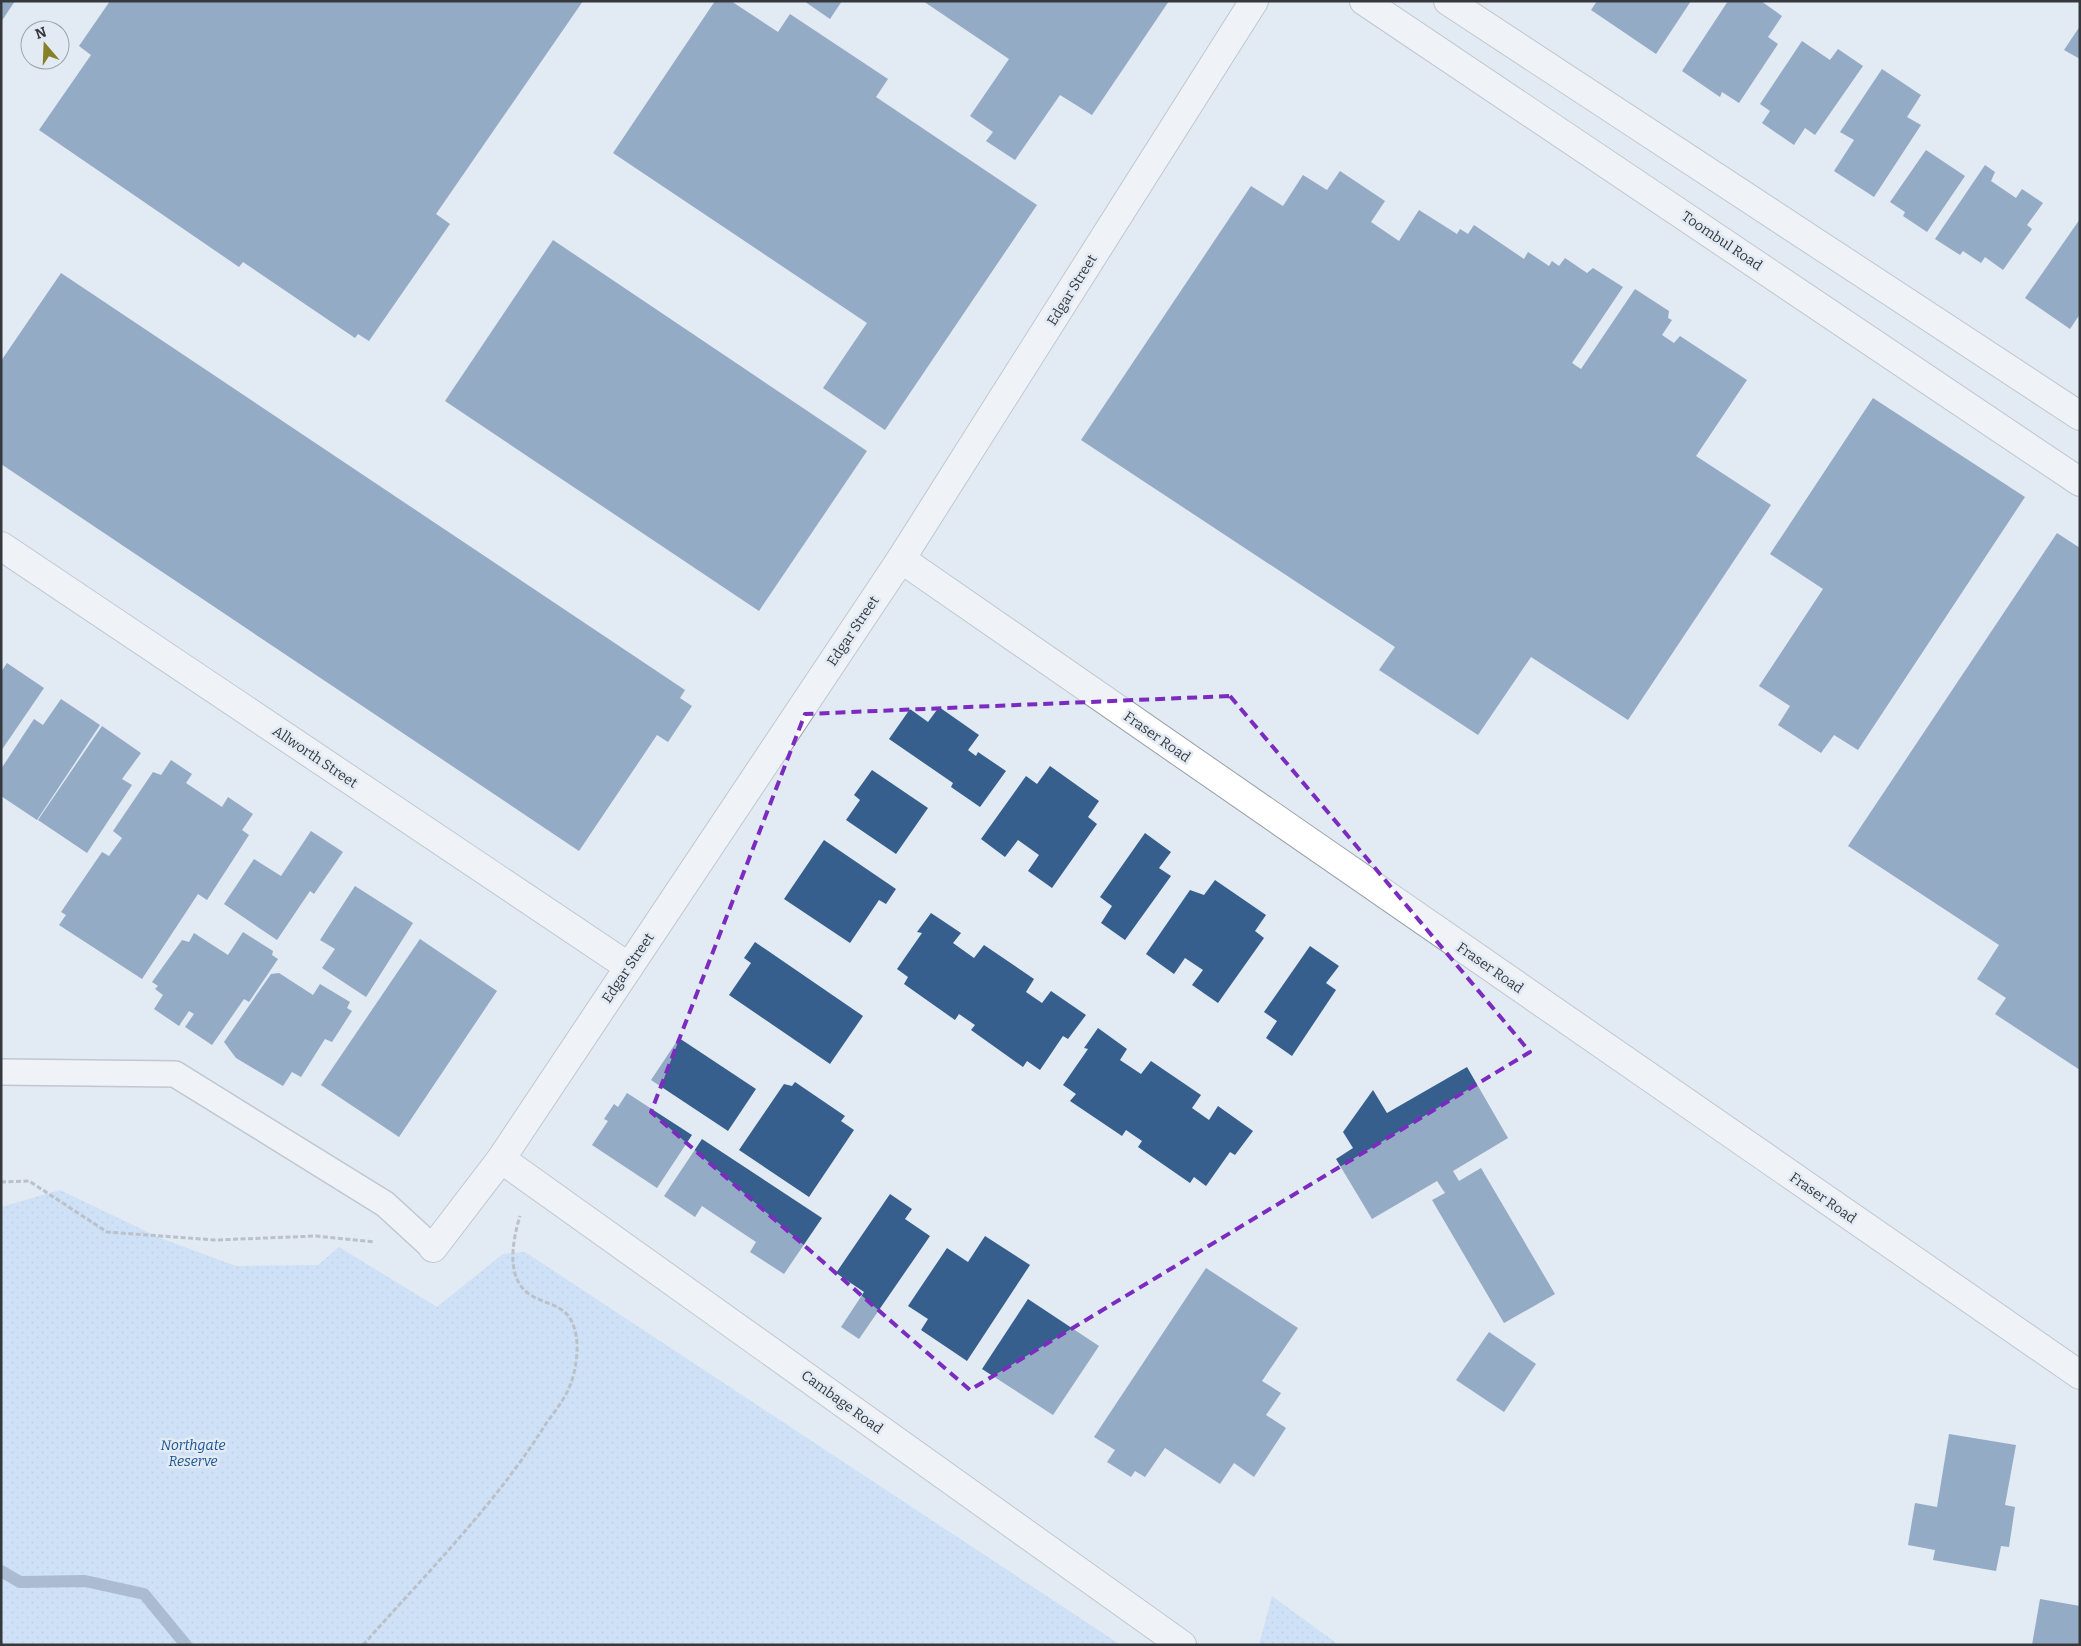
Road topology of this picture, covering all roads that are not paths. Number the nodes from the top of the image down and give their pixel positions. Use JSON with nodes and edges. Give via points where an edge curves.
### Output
{"nodes":[{"id":1,"x":1254,"y":1,"type":"edge"},
{"id":2,"x":1364,"y":1,"type":"edge"},
{"id":3,"x":1448,"y":1,"type":"edge"},
{"id":4,"x":2080,"y":416,"type":"edge"},
{"id":5,"x":2080,"y":482,"type":"edge"},
{"id":6,"x":1,"y":546,"type":"edge"},
{"id":7,"x":901,"y":559,"type":"junction"},
{"id":8,"x":628,"y":967,"type":"junction"},
{"id":9,"x":1,"y":1072,"type":"edge"},
{"id":10,"x":501,"y":1159,"type":"junction"},
{"id":11,"x":433,"y":1248,"type":"joint"},
{"id":12,"x":2080,"y":1375,"type":"edge"},
{"id":13,"x":1182,"y":1645,"type":"edge"}],
"edges":[{"from":1,"to":7,"type":"street","name":"Edgar Street"},
{"from":2,"to":5,"type":"street","name":"Toombul Road"},
{"from":3,"to":4,"type":"street"},
{"from":6,"to":8,"type":"street","name":"Allworth Street"},
{"from":7,"to":8,"type":"street","name":"Edgar Street"},
{"from":7,"to":12,"type":"street","name":"Fraser Road"},
{"from":8,"to":10,"type":"street","name":"Edgar Street"},
{"from":9,"to":11,"type":"lane","via":[[175,1074],[385,1204]]},
{"from":10,"to":11,"type":"street","name":"Edgar Street"},
{"from":10,"to":13,"type":"street","name":"Cambage Road"}]}
